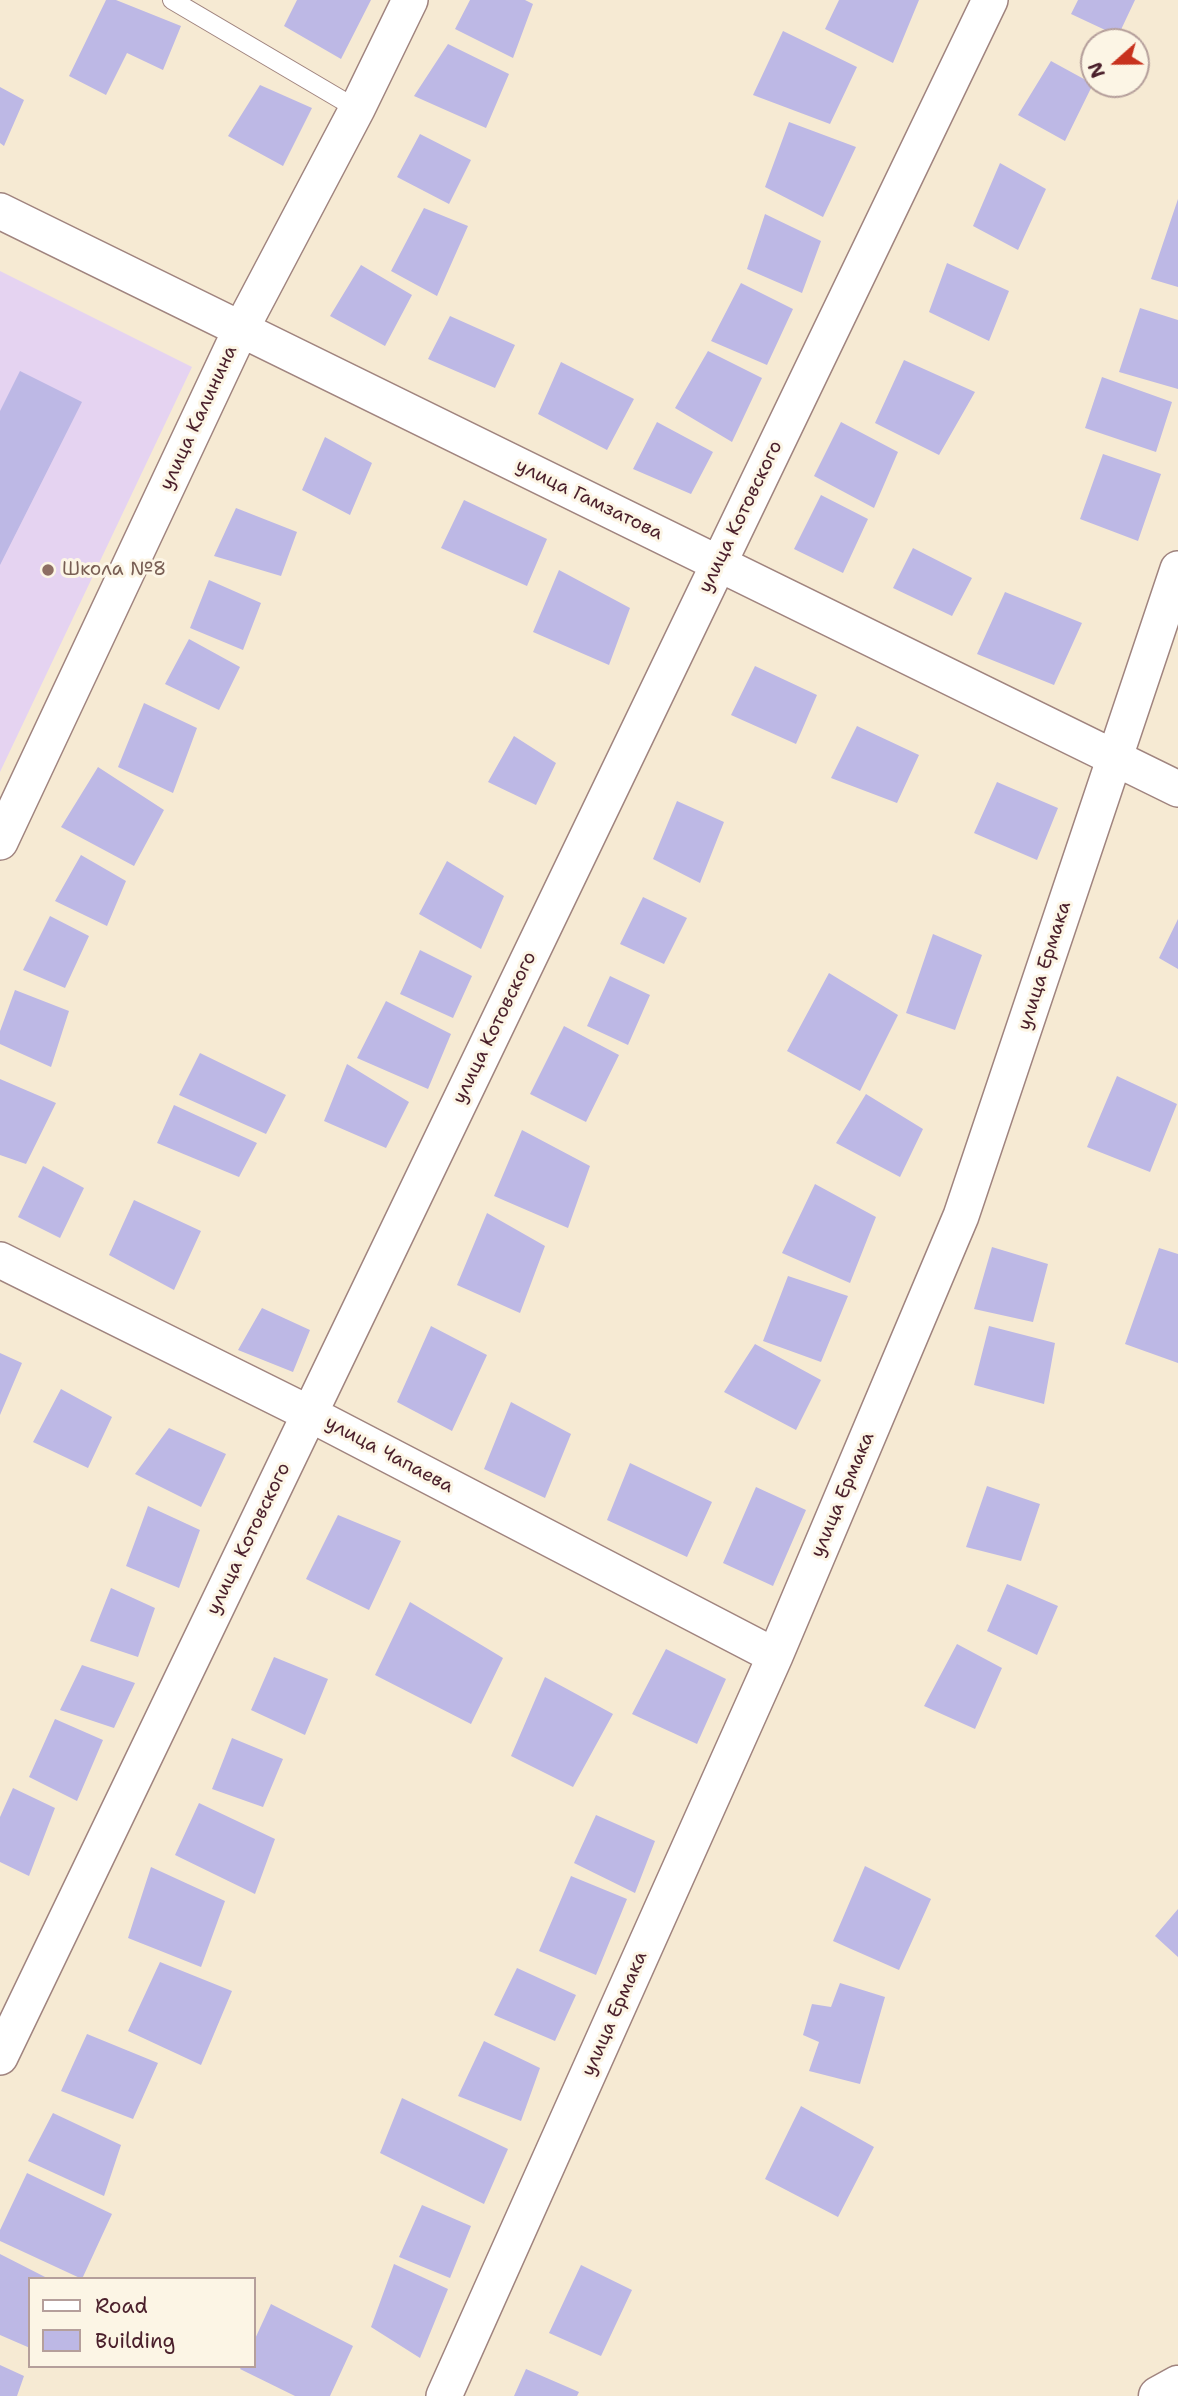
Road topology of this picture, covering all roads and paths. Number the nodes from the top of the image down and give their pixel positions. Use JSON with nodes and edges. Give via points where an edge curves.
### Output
{"nodes":[{"id":1,"x":172,"y":0,"type":"edge"},
{"id":2,"x":410,"y":0,"type":"edge"},
{"id":3,"x":990,"y":0,"type":"edge"},
{"id":4,"x":356,"y":109,"type":"junction"},
{"id":5,"x":0,"y":211,"type":"edge"},
{"id":6,"x":241,"y":329,"type":"junction"},
{"id":7,"x":719,"y":563,"type":"junction"},
{"id":8,"x":1178,"y":569,"type":"edge"},
{"id":9,"x":1115,"y":758,"type":"junction"},
{"id":10,"x":1178,"y":789,"type":"edge"},
{"id":11,"x":0,"y":842,"type":"edge"},
{"id":12,"x":0,"y":1260,"type":"edge"},
{"id":13,"x":310,"y":1413,"type":"junction"},
{"id":14,"x":775,"y":1656,"type":"junction"},
{"id":15,"x":0,"y":2057,"type":"edge"},
{"id":16,"x":1178,"y":2385,"type":"edge"},
{"id":17,"x":443,"y":2396,"type":"edge"},
{"id":18,"x":1158,"y":2396,"type":"edge"}],
"edges":[{"from":1,"to":4,"type":"lane"},
{"from":2,"to":4,"type":"street","name":"улица Калинина"},
{"from":3,"to":7,"type":"street","name":"улица Котовского"},
{"from":4,"to":6,"type":"street","name":"улица Калинина"},
{"from":5,"to":6,"type":"street","name":"улица Гамзатова"},
{"from":6,"to":7,"type":"street","name":"улица Гамзатова"},
{"from":6,"to":11,"type":"street","name":"улица Калинина"},
{"from":7,"to":9,"type":"street","name":"улица Гамзатова"},
{"from":7,"to":13,"type":"street","name":"улица Котовского"},
{"from":8,"to":9,"type":"street","name":"улица Ермака"},
{"from":9,"to":10,"type":"street","name":"улица Гамзатова"},
{"from":9,"to":14,"type":"street","name":"улица Ермака","via":[[961,1216]]},
{"from":12,"to":13,"type":"street","name":"улица Чапаева"},
{"from":13,"to":14,"type":"street","name":"улица Чапаева"},
{"from":13,"to":15,"type":"street","name":"улица Котовского"},
{"from":14,"to":17,"type":"street","name":"улица Ермака"},
{"from":16,"to":18,"type":"main road"}]}
